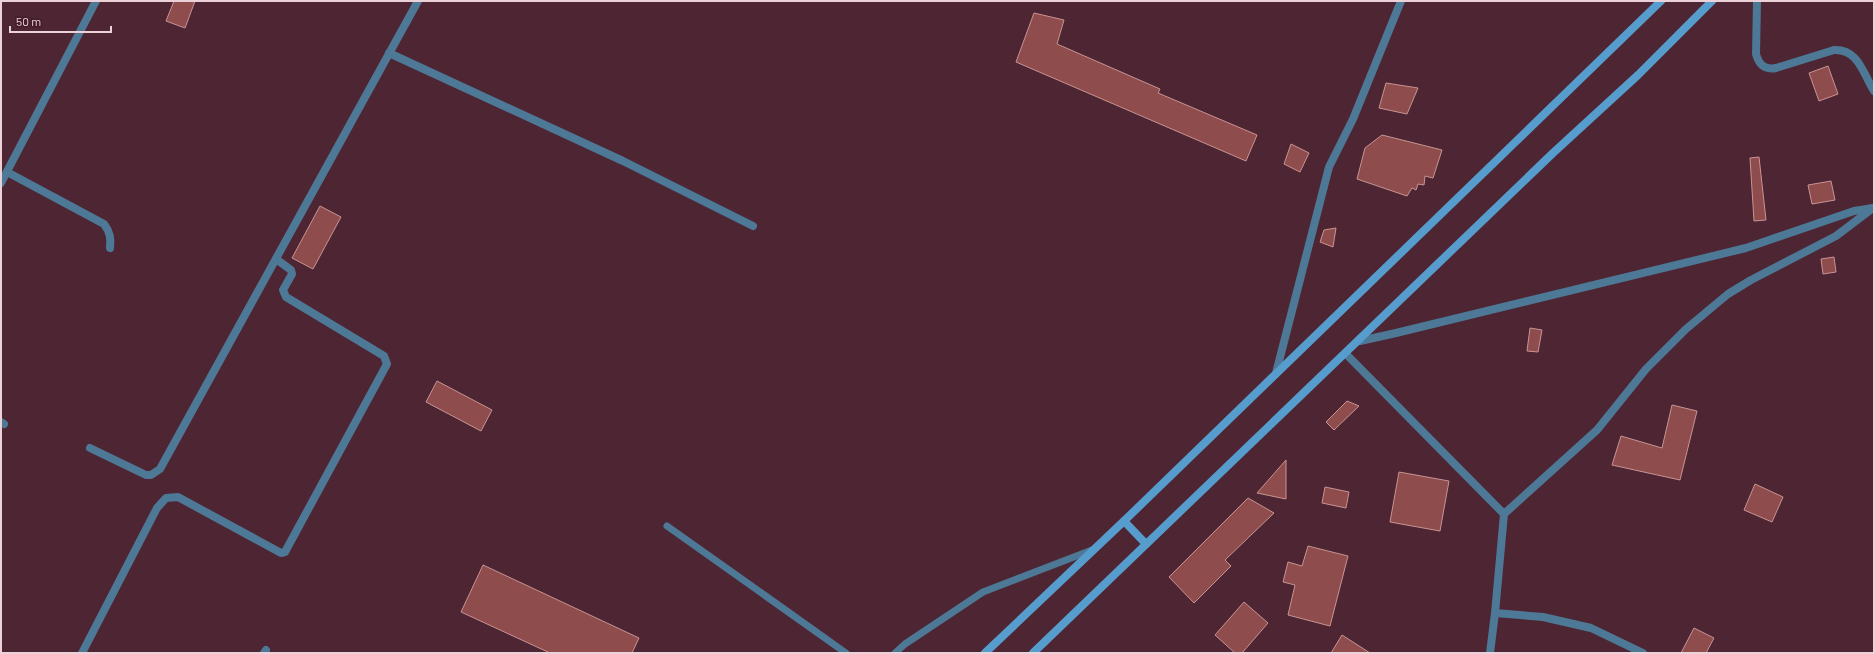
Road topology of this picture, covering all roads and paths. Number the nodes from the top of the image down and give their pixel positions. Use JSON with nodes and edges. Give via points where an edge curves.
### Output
{"nodes":[{"id":1,"x":96,"y":1,"type":"edge"},
{"id":2,"x":418,"y":1,"type":"edge"},
{"id":3,"x":1401,"y":1,"type":"edge"},
{"id":4,"x":1661,"y":1,"type":"edge"},
{"id":5,"x":1712,"y":1,"type":"edge"},
{"id":6,"x":1757,"y":1,"type":"edge"},
{"id":7,"x":389,"y":53,"type":"junction"},
{"id":8,"x":1874,"y":91,"type":"edge"},
{"id":9,"x":7,"y":172,"type":"junction"},
{"id":10,"x":1,"y":182,"type":"edge"},
{"id":11,"x":1874,"y":208,"type":"edge"},
{"id":12,"x":753,"y":226,"type":"dead end"},
{"id":13,"x":110,"y":248,"type":"dead end"},
{"id":14,"x":276,"y":259,"type":"junction"},
{"id":15,"x":1360,"y":340,"type":"junction"},
{"id":16,"x":1346,"y":354,"type":"junction"},
{"id":17,"x":1276,"y":373,"type":"junction"},
{"id":18,"x":90,"y":448,"type":"dead end"},
{"id":19,"x":1504,"y":514,"type":"junction"},
{"id":20,"x":1124,"y":521,"type":"junction"},
{"id":21,"x":668,"y":526,"type":"dead end"},
{"id":22,"x":1146,"y":544,"type":"junction"},
{"id":23,"x":1095,"y":549,"type":"junction"},
{"id":24,"x":1495,"y":613,"type":"junction"},
{"id":25,"x":82,"y":653,"type":"edge"},
{"id":26,"x":846,"y":653,"type":"edge"},
{"id":27,"x":896,"y":653,"type":"edge"},
{"id":28,"x":985,"y":653,"type":"edge"},
{"id":29,"x":1033,"y":653,"type":"edge"},
{"id":30,"x":1490,"y":653,"type":"edge"},
{"id":31,"x":1643,"y":653,"type":"edge"}],
"edges":[{"from":1,"to":9,"type":"street"},
{"from":2,"to":7,"type":"street"},
{"from":3,"to":17,"type":"street","via":[[1353,119],[1329,167]]},
{"from":4,"to":17,"type":"main road"},
{"from":5,"to":15,"type":"main road"},
{"from":6,"to":8,"type":"street","via":[[1756,54],[1762,66],[1776,68],[1834,50],[1843,50],[1856,58]]},
{"from":7,"to":12,"type":"street","via":[[624,161]]},
{"from":7,"to":14,"type":"street"},
{"from":9,"to":10,"type":"street"},
{"from":9,"to":13,"type":"street","via":[[104,224],[109,230]]},
{"from":11,"to":15,"type":"street","via":[[1854,211],[1746,248]]},
{"from":11,"to":19,"type":"street","via":[[1836,236],[1728,294],[1686,329],[1646,369],[1597,430]]},
{"from":14,"to":18,"type":"street","via":[[160,469],[146,475]]},
{"from":14,"to":25,"type":"street","via":[[291,270],[292,274],[282,290],[286,297],[384,356],[387,364],[285,552],[280,554],[178,497],[166,498],[157,508]]},
{"from":15,"to":16,"type":"main road"},
{"from":16,"to":19,"type":"street"},
{"from":16,"to":22,"type":"main road"},
{"from":17,"to":20,"type":"main road"},
{"from":19,"to":24,"type":"street"},
{"from":20,"to":22,"type":"main road"},
{"from":20,"to":23,"type":"main road"},
{"from":21,"to":26,"type":"lane"},
{"from":22,"to":29,"type":"main road"},
{"from":23,"to":27,"type":"lane","via":[[983,592],[905,644]]},
{"from":23,"to":28,"type":"main road"},
{"from":24,"to":30,"type":"street"},
{"from":24,"to":31,"type":"street","via":[[1543,617],[1591,628]]}]}
